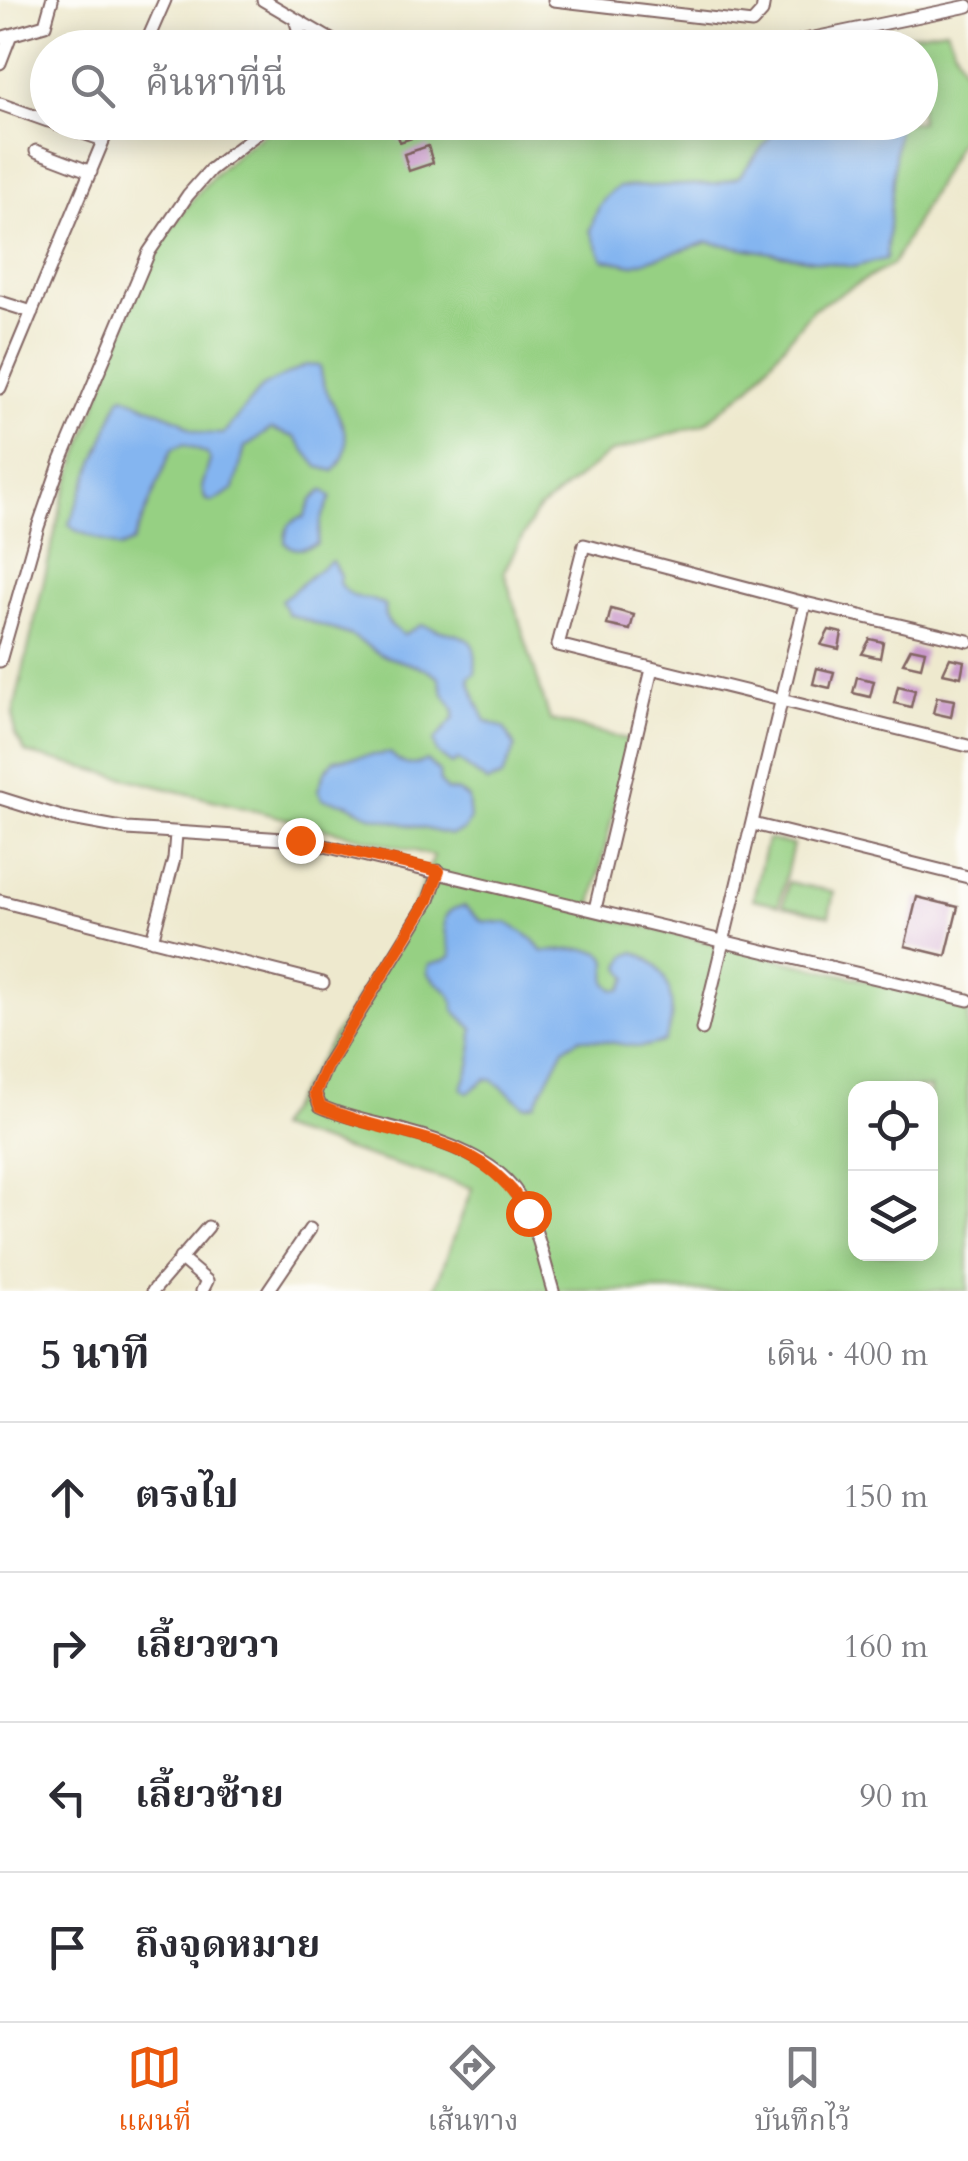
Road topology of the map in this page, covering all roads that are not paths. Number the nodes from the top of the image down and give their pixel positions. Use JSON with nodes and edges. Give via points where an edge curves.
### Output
{"nodes":[{"id":1,"x":52,"y":0,"type":"edge"},
{"id":2,"x":165,"y":0,"type":"edge"},
{"id":3,"x":263,"y":0,"type":"edge"},
{"id":4,"x":554,"y":0,"type":"edge"},
{"id":5,"x":764,"y":0,"type":"edge"},
{"id":6,"x":968,"y":6,"type":"edge"},
{"id":7,"x":295,"y":19,"type":"junction"},
{"id":8,"x":152,"y":30,"type":"edge"},
{"id":9,"x":298,"y":30,"type":"edge"},
{"id":10,"x":314,"y":30,"type":"edge"},
{"id":11,"x":853,"y":30,"type":"edge"},
{"id":12,"x":5,"y":38,"type":"edge"},
{"id":13,"x":0,"y":62,"type":"edge"},
{"id":14,"x":0,"y":104,"type":"edge"},
{"id":15,"x":30,"y":115,"type":"edge"},
{"id":16,"x":103,"y":140,"type":"edge"},
{"id":17,"x":249,"y":140,"type":"edge"},
{"id":18,"x":36,"y":151,"type":"dead end"},
{"id":19,"x":91,"y":172,"type":"junction"},
{"id":20,"x":0,"y":302,"type":"edge"},
{"id":21,"x":32,"y":312,"type":"junction"},
{"id":22,"x":0,"y":388,"type":"edge"},
{"id":23,"x":805,"y":603,"type":"junction"},
{"id":24,"x":968,"y":640,"type":"edge"},
{"id":25,"x":0,"y":661,"type":"edge"},
{"id":26,"x":652,"y":670,"type":"junction"},
{"id":27,"x":782,"y":702,"type":"junction"},
{"id":28,"x":968,"y":746,"type":"edge"},
{"id":29,"x":0,"y":798,"type":"edge"},
{"id":30,"x":753,"y":824,"type":"junction"},
{"id":31,"x":176,"y":834,"type":"junction"},
{"id":32,"x":439,"y":871,"type":"junction"},
{"id":33,"x":968,"y":876,"type":"edge"},
{"id":34,"x":0,"y":901,"type":"edge"},
{"id":35,"x":595,"y":909,"type":"junction"},
{"id":36,"x":152,"y":940,"type":"junction"},
{"id":37,"x":724,"y":940,"type":"junction"},
{"id":38,"x":323,"y":983,"type":"dead end"},
{"id":39,"x":968,"y":1000,"type":"edge"},
{"id":40,"x":702,"y":1029,"type":"dead end"},
{"id":41,"x":208,"y":1227,"type":"dead end"},
{"id":42,"x":310,"y":1230,"type":"dead end"},
{"id":43,"x":180,"y":1258,"type":"junction"},
{"id":44,"x":152,"y":1291,"type":"edge"},
{"id":45,"x":202,"y":1291,"type":"edge"},
{"id":46,"x":268,"y":1291,"type":"edge"},
{"id":47,"x":553,"y":1291,"type":"edge"}],
"edges":[{"from":1,"to":12,"type":"street","via":[[45,25]]},
{"from":2,"to":8,"type":"street"},
{"from":3,"to":7,"type":"street"},
{"from":4,"to":5,"type":"street","via":[[752,22]]},
{"from":6,"to":11,"type":"street"},
{"from":7,"to":9,"type":"street"},
{"from":7,"to":10,"type":"street"},
{"from":12,"to":13,"type":"street"},
{"from":14,"to":15,"type":"street"},
{"from":16,"to":19,"type":"street"},
{"from":17,"to":25,"type":"street","via":[[210,170],[149,252],[61,460]]},
{"from":18,"to":19,"type":"street"},
{"from":19,"to":21,"type":"street"},
{"from":20,"to":21,"type":"street"},
{"from":21,"to":22,"type":"street"},
{"from":23,"to":24,"type":"street"},
{"from":23,"to":26,"type":"street","via":[[584,545],[558,645]]},
{"from":23,"to":27,"type":"street"},
{"from":26,"to":27,"type":"street"},
{"from":26,"to":35,"type":"street"},
{"from":27,"to":28,"type":"street"},
{"from":27,"to":30,"type":"street"},
{"from":29,"to":31,"type":"street","via":[[61,818]]},
{"from":30,"to":33,"type":"street"},
{"from":30,"to":37,"type":"street"},
{"from":31,"to":32,"type":"street","via":[[300,840]]},
{"from":31,"to":36,"type":"street"},
{"from":32,"to":35,"type":"street"},
{"from":32,"to":47,"type":"street","via":[[315,1093],[320,1106],[412,1132],[490,1168],[513,1187]]},
{"from":34,"to":36,"type":"street"},
{"from":35,"to":37,"type":"street"},
{"from":36,"to":38,"type":"street"},
{"from":37,"to":39,"type":"street"},
{"from":37,"to":40,"type":"street"},
{"from":41,"to":43,"type":"street"},
{"from":42,"to":46,"type":"street"},
{"from":43,"to":44,"type":"street"},
{"from":43,"to":45,"type":"street","via":[[206,1281]]}]}
